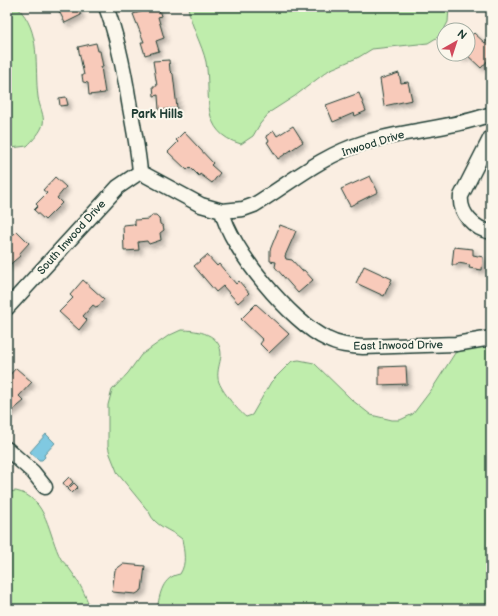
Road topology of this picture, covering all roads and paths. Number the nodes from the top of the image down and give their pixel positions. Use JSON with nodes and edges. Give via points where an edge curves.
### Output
{"nodes":[{"id":1,"x":106,"y":7,"type":"edge"},
{"id":2,"x":491,"y":114,"type":"edge"},
{"id":3,"x":491,"y":137,"type":"edge"},
{"id":4,"x":140,"y":172,"type":"junction"},
{"id":5,"x":222,"y":211,"type":"junction"},
{"id":6,"x":491,"y":232,"type":"edge"},
{"id":7,"x":7,"y":308,"type":"edge"},
{"id":8,"x":491,"y":338,"type":"edge"},
{"id":9,"x":7,"y":449,"type":"edge"},
{"id":10,"x":45,"y":487,"type":"dead end"}],
"edges":[{"from":1,"to":4,"type":"street","via":[[113,24],[122,63]]},
{"from":2,"to":5,"type":"street","name":"Inwood Drive","via":[[361,144],[308,168],[254,205]]},
{"from":3,"to":6,"type":"street","via":[[461,196],[460,203],[469,219]]},
{"from":4,"to":5,"type":"street","via":[[201,205]]},
{"from":4,"to":7,"type":"street","name":"South Inwood Drive","via":[[118,187]]},
{"from":5,"to":8,"type":"street","name":"East Inwood Drive","via":[[230,235],[258,275],[294,315],[327,339],[348,345],[370,347],[456,344]]},
{"from":9,"to":10,"type":"street","via":[[33,472]]}]}
